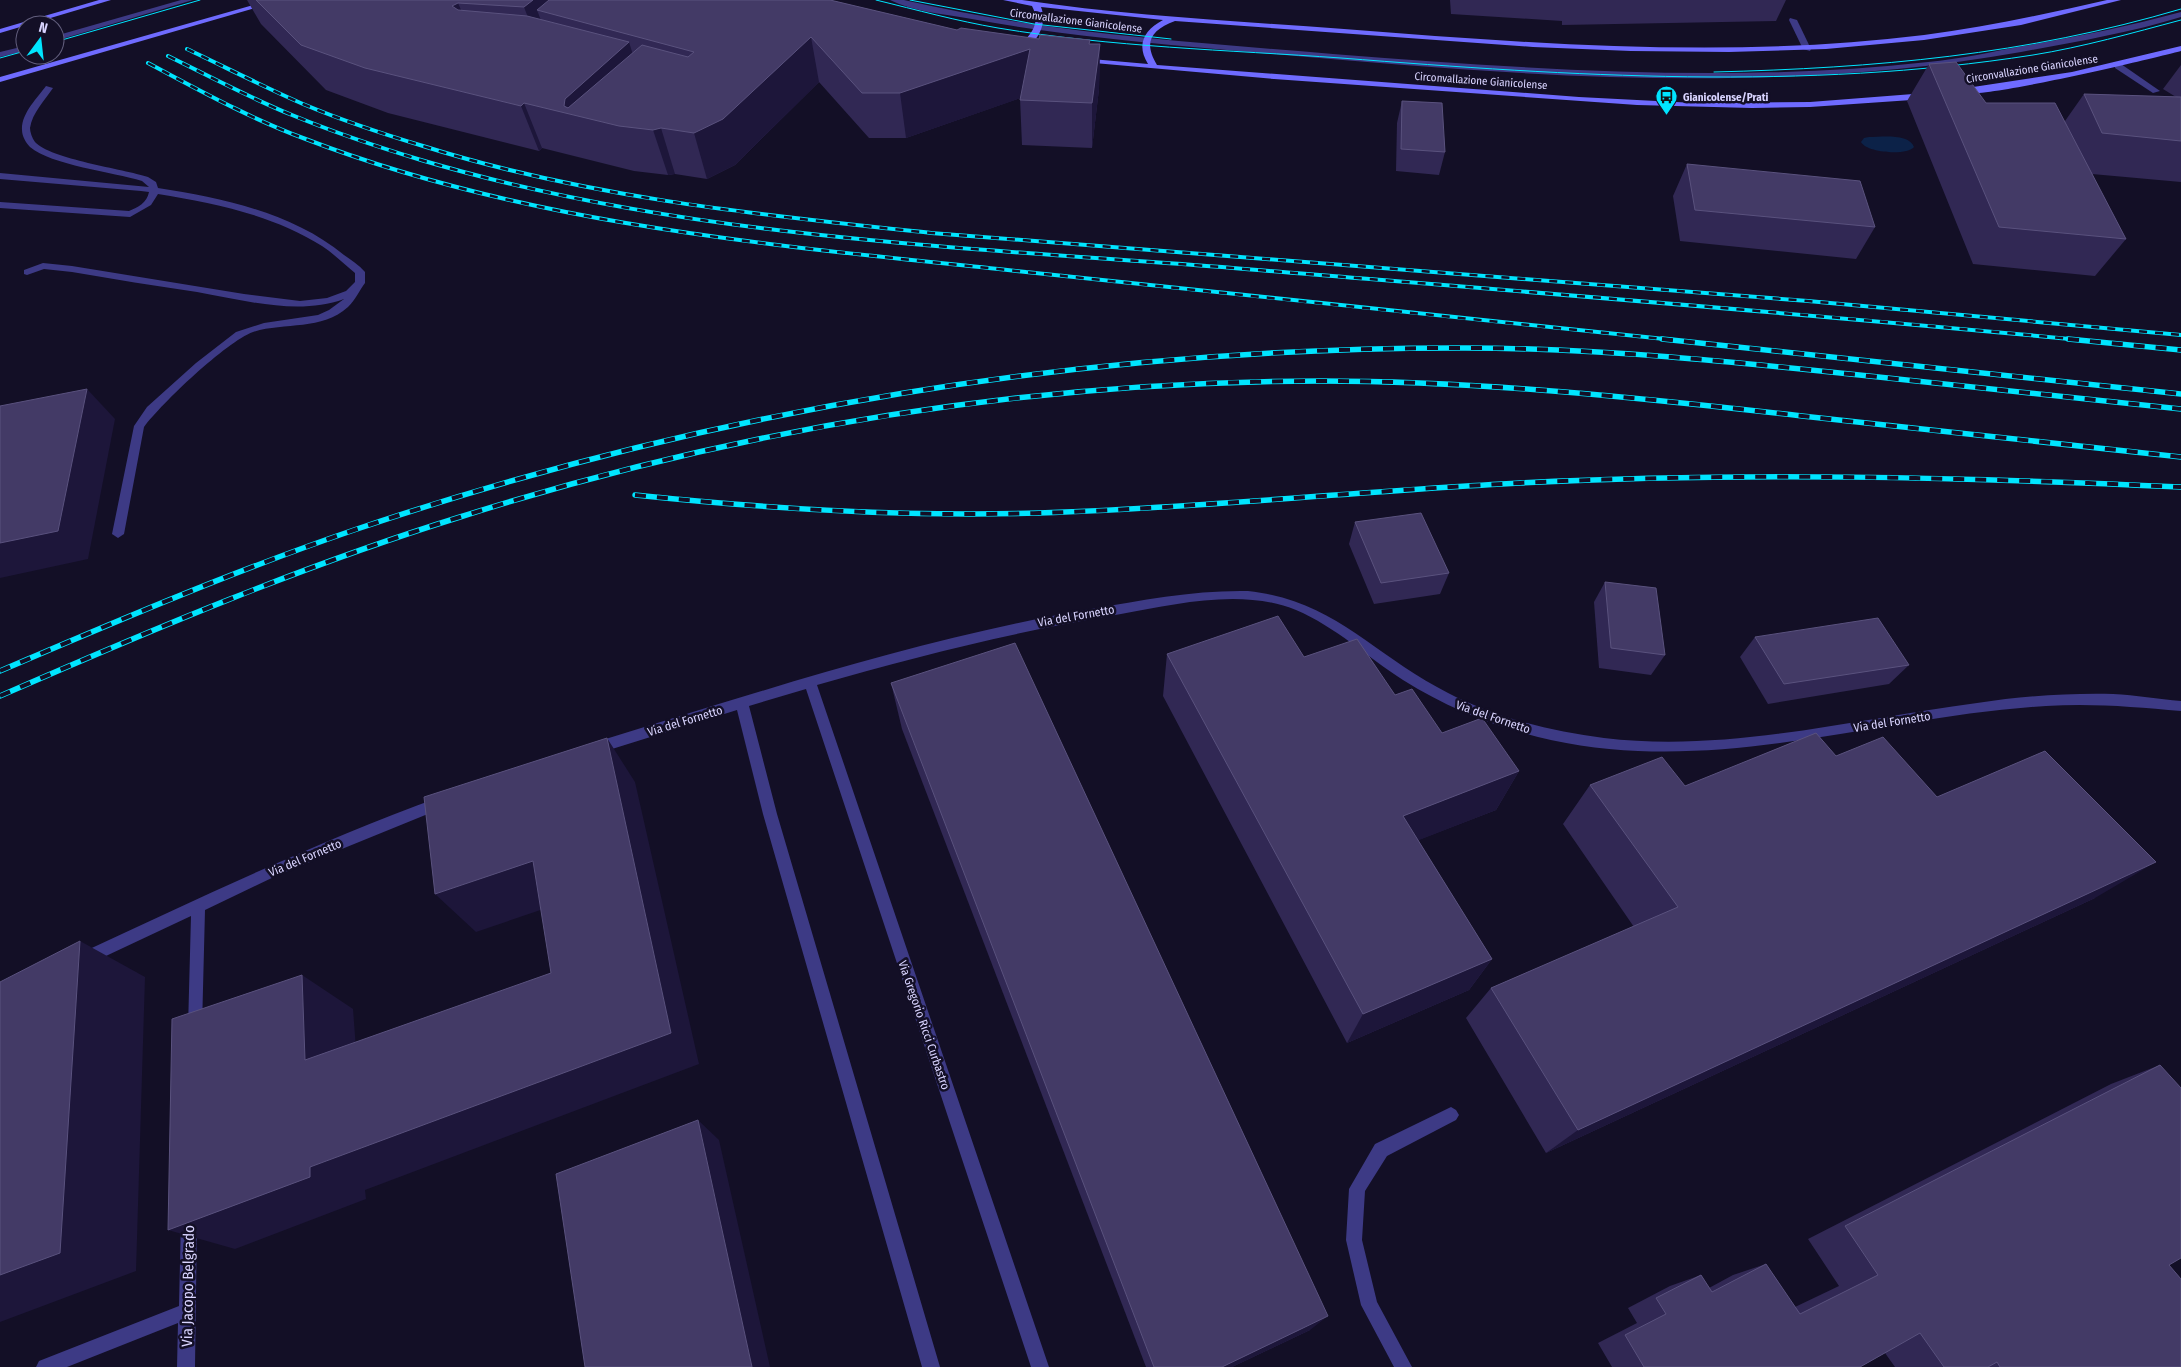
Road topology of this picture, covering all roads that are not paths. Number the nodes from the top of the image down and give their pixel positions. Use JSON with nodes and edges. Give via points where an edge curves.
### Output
{"nodes":[{"id":1,"x":107,"y":0,"type":"edge"},
{"id":2,"x":189,"y":0,"type":"edge"},
{"id":3,"x":279,"y":0,"type":"edge"},
{"id":4,"x":894,"y":0,"type":"edge"},
{"id":5,"x":1007,"y":0,"type":"edge"},
{"id":6,"x":2117,"y":0,"type":"edge"},
{"id":7,"x":1035,"y":4,"type":"junction"},
{"id":8,"x":2181,"y":14,"type":"edge"},
{"id":9,"x":1176,"y":18,"type":"junction"},
{"id":10,"x":1793,"y":20,"type":"dead end"},
{"id":11,"x":1038,"y":29,"type":"junction"},
{"id":12,"x":0,"y":31,"type":"edge"},
{"id":13,"x":65,"y":36,"type":"edge"},
{"id":14,"x":1146,"y":41,"type":"junction"},
{"id":15,"x":2181,"y":48,"type":"edge"},
{"id":16,"x":1807,"y":49,"type":"junction"},
{"id":17,"x":15,"y":51,"type":"edge"},
{"id":18,"x":0,"y":55,"type":"edge"},
{"id":19,"x":1031,"y":55,"type":"edge"},
{"id":20,"x":1069,"y":59,"type":"edge"},
{"id":21,"x":2118,"y":66,"type":"junction"},
{"id":22,"x":1154,"y":67,"type":"junction"},
{"id":23,"x":0,"y":80,"type":"edge"},
{"id":24,"x":50,"y":88,"type":"dead end"},
{"id":25,"x":2156,"y":91,"type":"dead end"},
{"id":26,"x":1951,"y":93,"type":"edge"},
{"id":27,"x":1933,"y":95,"type":"edge"},
{"id":28,"x":0,"y":176,"type":"edge"},
{"id":29,"x":156,"y":192,"type":"junction"},
{"id":30,"x":0,"y":205,"type":"edge"},
{"id":31,"x":27,"y":272,"type":"dead end"},
{"id":32,"x":360,"y":283,"type":"junction"},
{"id":33,"x":118,"y":534,"type":"dead end"},
{"id":34,"x":810,"y":682,"type":"junction"},
{"id":35,"x":742,"y":704,"type":"junction"},
{"id":36,"x":2181,"y":706,"type":"edge"},
{"id":37,"x":579,"y":753,"type":"edge"},
{"id":38,"x":454,"y":798,"type":"edge"},
{"id":39,"x":198,"y":905,"type":"junction"},
{"id":40,"x":76,"y":963,"type":"edge"},
{"id":41,"x":194,"y":1044,"type":"edge"},
{"id":42,"x":1451,"y":1115,"type":"dead end"},
{"id":43,"x":190,"y":1202,"type":"edge"},
{"id":44,"x":187,"y":1311,"type":"junction"},
{"id":45,"x":45,"y":1367,"type":"edge"},
{"id":46,"x":186,"y":1367,"type":"edge"},
{"id":47,"x":931,"y":1367,"type":"edge"},
{"id":48,"x":1040,"y":1367,"type":"edge"},
{"id":49,"x":1403,"y":1367,"type":"edge"}],
"edges":[{"from":1,"to":12,"type":"main road"},
{"from":2,"to":13,"type":"street"},
{"from":3,"to":23,"type":"main road"},
{"from":4,"to":11,"type":"street","name":"Circonvallazione Gianicolense","via":[[969,18]]},
{"from":5,"to":7,"type":"main road","name":"Circonvallazione Gianicolense"},
{"from":6,"to":16,"type":"main road","name":"Circonvallazione Gianicolense","via":[[1997,27],[1900,41]]},
{"from":7,"to":9,"type":"main road","name":"Circonvallazione Gianicolense"},
{"from":7,"to":11,"type":"main road","via":[[1041,16]]},
{"from":8,"to":14,"type":"street","name":"Circonvallazione Gianicolense","via":[[2075,40],[1950,61],[1802,74],[1577,73]]},
{"from":9,"to":14,"type":"main road","via":[[1151,30]]},
{"from":9,"to":16,"type":"main road","name":"Circonvallazione Gianicolense","via":[[1572,48]]},
{"from":10,"to":16,"type":"street"},
{"from":11,"to":14,"type":"street","name":"Circonvallazione Gianicolense"},
{"from":11,"to":19,"type":"main road","via":[[1024,46],[1012,53]]},
{"from":14,"to":22,"type":"main road","via":[[1146,53]]},
{"from":15,"to":21,"type":"main road","name":"Circonvallazione Gianicolense"},
{"from":17,"to":18,"type":"street"},
{"from":20,"to":22,"type":"main road","name":"Circonvallazione Gianicolense"},
{"from":21,"to":25,"type":"street"},
{"from":21,"to":26,"type":"main road","name":"Circonvallazione Gianicolense","via":[[2041,81]]},
{"from":22,"to":27,"type":"main road","name":"Circonvallazione Gianicolense","via":[[1656,104],[1807,105]]},
{"from":24,"to":29,"type":"street","via":[[35,107],[26,128],[27,137],[34,146],[134,175],[153,184]]},
{"from":28,"to":29,"type":"street"},
{"from":29,"to":30,"type":"street","via":[[144,208],[130,214]]},
{"from":29,"to":32,"type":"street","via":[[206,199],[299,229],[345,257],[360,272]]},
{"from":31,"to":32,"type":"street","via":[[43,266],[72,269],[244,298],[300,304],[328,301],[349,293]]},
{"from":32,"to":33,"type":"street","via":[[348,302],[328,315],[304,324],[274,324],[246,331],[151,410],[139,426]]},
{"from":34,"to":35,"type":"street","name":"Via del Fornetto"},
{"from":34,"to":36,"type":"street","name":"Via del Fornetto","via":[[1077,615],[1214,596],[1247,595],[1281,600],[1315,614],[1428,690],[1478,714],[1555,737],[1608,744],[1664,747],[1746,742],[2059,699],[2112,699]]},
{"from":34,"to":48,"type":"street","name":"Via Gregorio Ricci Curbastro"},
{"from":35,"to":37,"type":"street","name":"Via del Fornetto"},
{"from":35,"to":47,"type":"street","via":[[770,814]]},
{"from":38,"to":39,"type":"street","name":"Via del Fornetto"},
{"from":39,"to":40,"type":"street","name":"Via del Fornetto"},
{"from":39,"to":41,"type":"street"},
{"from":42,"to":49,"type":"street","via":[[1381,1150],[1357,1189],[1354,1240],[1369,1305]]},
{"from":43,"to":44,"type":"street","name":"Via Jacopo Belgrado"},
{"from":44,"to":45,"type":"street"},
{"from":44,"to":46,"type":"street","name":"Via Jacopo Belgrado"}]}
